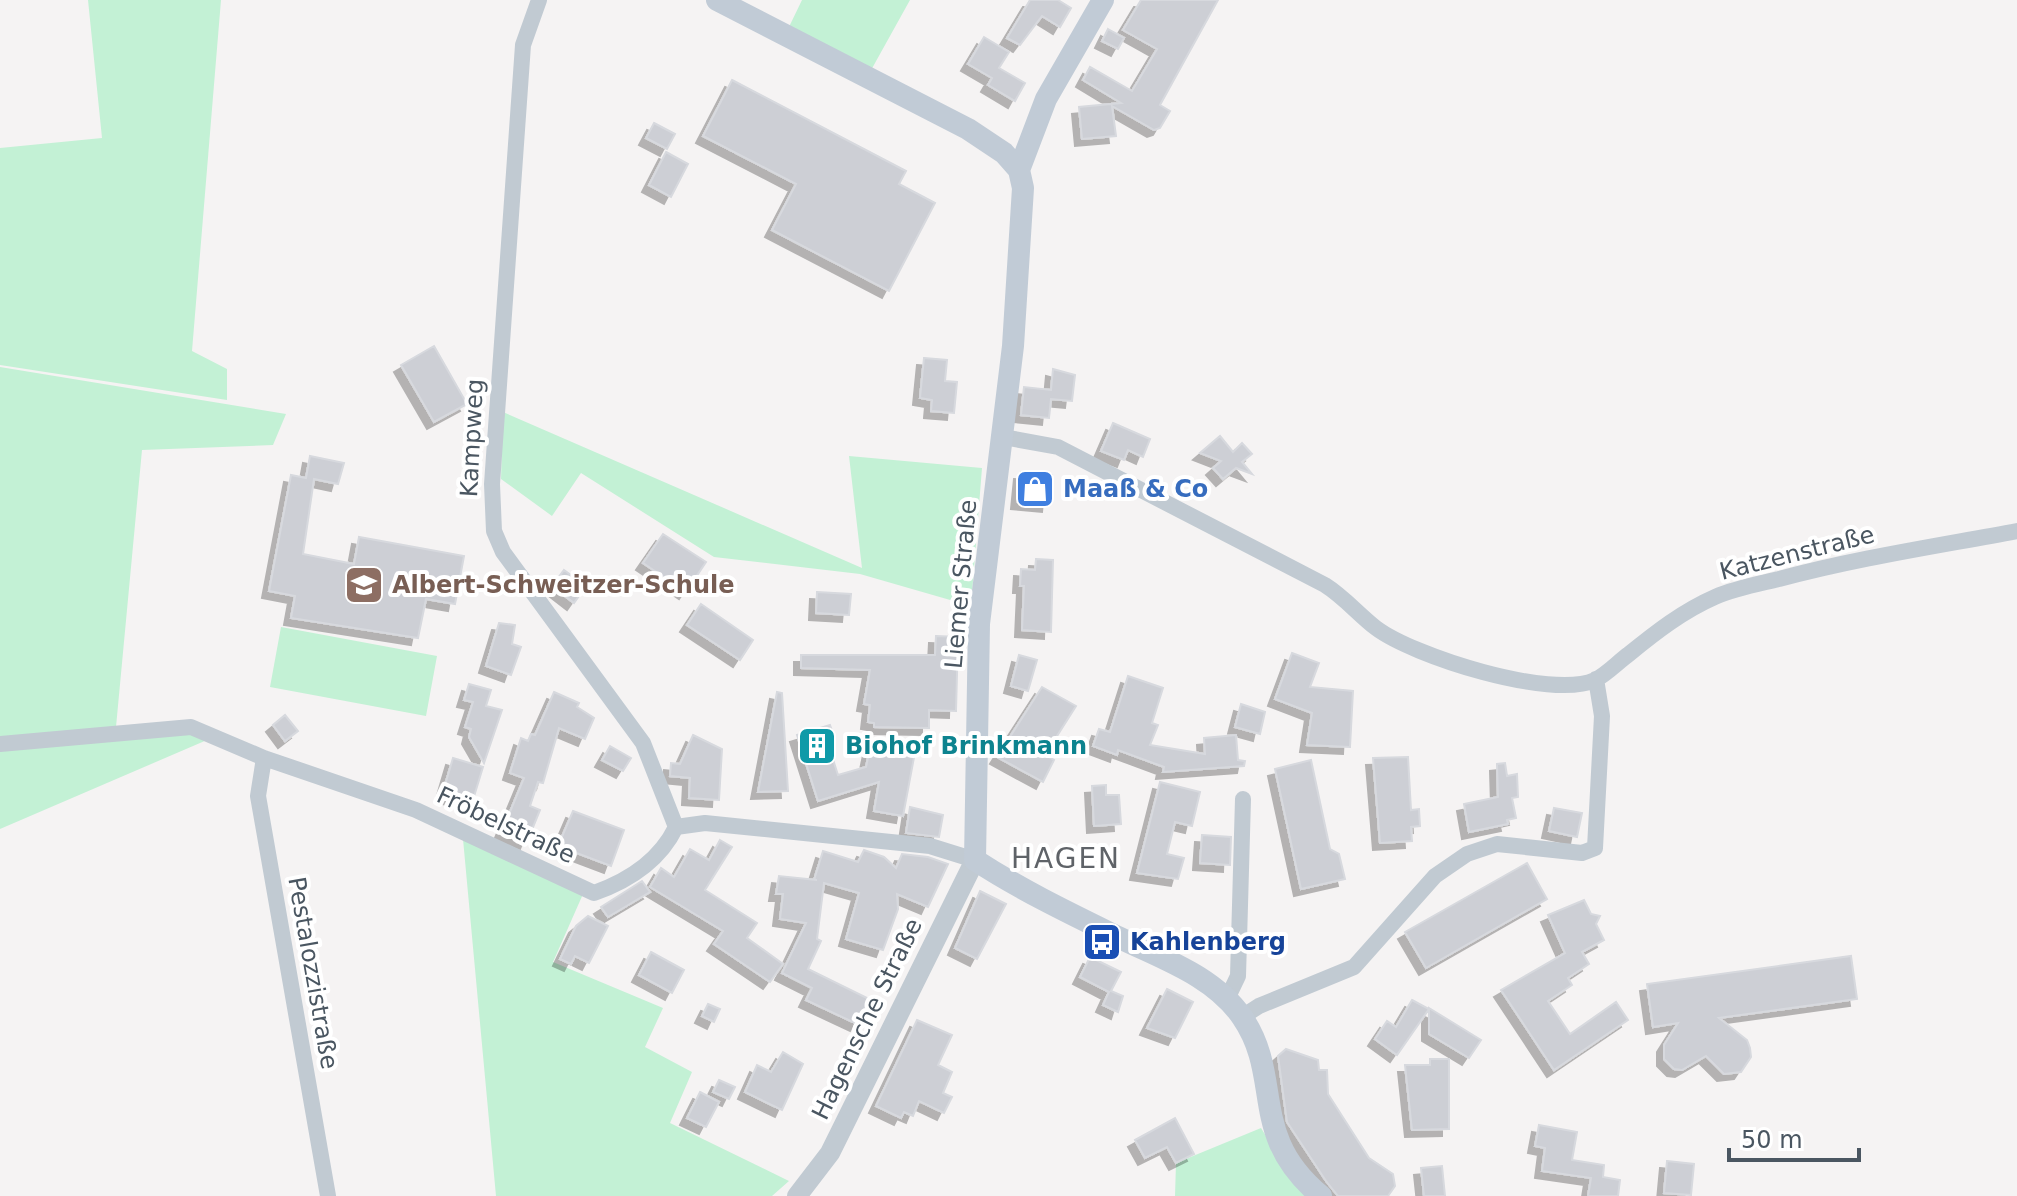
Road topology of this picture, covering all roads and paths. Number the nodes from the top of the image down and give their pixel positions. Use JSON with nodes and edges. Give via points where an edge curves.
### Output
{"nodes":[{"id":1,"x":539,"y":0,"type":"edge"},
{"id":2,"x":717,"y":0,"type":"edge"},
{"id":3,"x":1103,"y":0,"type":"edge"},
{"id":4,"x":1019,"y":170,"type":"junction"},
{"id":5,"x":1003,"y":437,"type":"junction"},
{"id":6,"x":2017,"y":531,"type":"edge"},
{"id":7,"x":1596,"y":679,"type":"junction"},
{"id":8,"x":0,"y":744,"type":"edge"},
{"id":9,"x":264,"y":758,"type":"junction"},
{"id":10,"x":1243,"y":799,"type":"dead end"},
{"id":11,"x":676,"y":827,"type":"junction"},
{"id":12,"x":975,"y":860,"type":"junction"},
{"id":13,"x":1227,"y":999,"type":"junction"},
{"id":14,"x":1242,"y":1017,"type":"junction"},
{"id":15,"x":328,"y":1196,"type":"edge"},
{"id":16,"x":797,"y":1196,"type":"edge"},
{"id":17,"x":1321,"y":1196,"type":"edge"}],
"edges":[{"from":1,"to":11,"type":"street","name":"Kampweg","via":[[523,45],[495,429],[494,531],[503,552],[643,743]]},
{"from":2,"to":4,"type":"main road","via":[[968,129]]},
{"from":3,"to":4,"type":"main road","via":[[1046,99]]},
{"from":4,"to":5,"type":"main road","name":"Liemer Straße","via":[[1023,237]]},
{"from":5,"to":7,"type":"street","name":"Katzenstraße","via":[[1058,447],[1325,585],[1349,600],[1376,628],[1445,660],[1519,682],[1576,686]]},
{"from":5,"to":12,"type":"main road","name":"Liemer Straße","via":[[979,624]]},
{"from":6,"to":7,"type":"street","name":"Katzenstraße","via":[[1822,567],[1716,597],[1671,620]]},
{"from":7,"to":14,"type":"street","via":[[1602,716],[1595,848],[1582,853],[1497,844],[1467,854],[1435,876],[1354,967]]},
{"from":8,"to":9,"type":"street","name":"Fröbelstraße","via":[[191,727]]},
{"from":9,"to":11,"type":"street","name":"Fröbelstraße","via":[[416,810],[594,893],[619,884],[666,848]]},
{"from":9,"to":15,"type":"street","name":"Pestalozzistraße","via":[[258,796]]},
{"from":10,"to":13,"type":"street","via":[[1238,976]]},
{"from":11,"to":12,"type":"street","via":[[705,823],[930,846]]},
{"from":12,"to":13,"type":"main road","via":[[1194,975]]},
{"from":12,"to":16,"type":"street","name":"Hagensche Straße","via":[[830,1153]]},
{"from":13,"to":14,"type":"main road"},
{"from":14,"to":17,"type":"main road","via":[[1258,1054],[1279,1145],[1291,1167]]}]}
